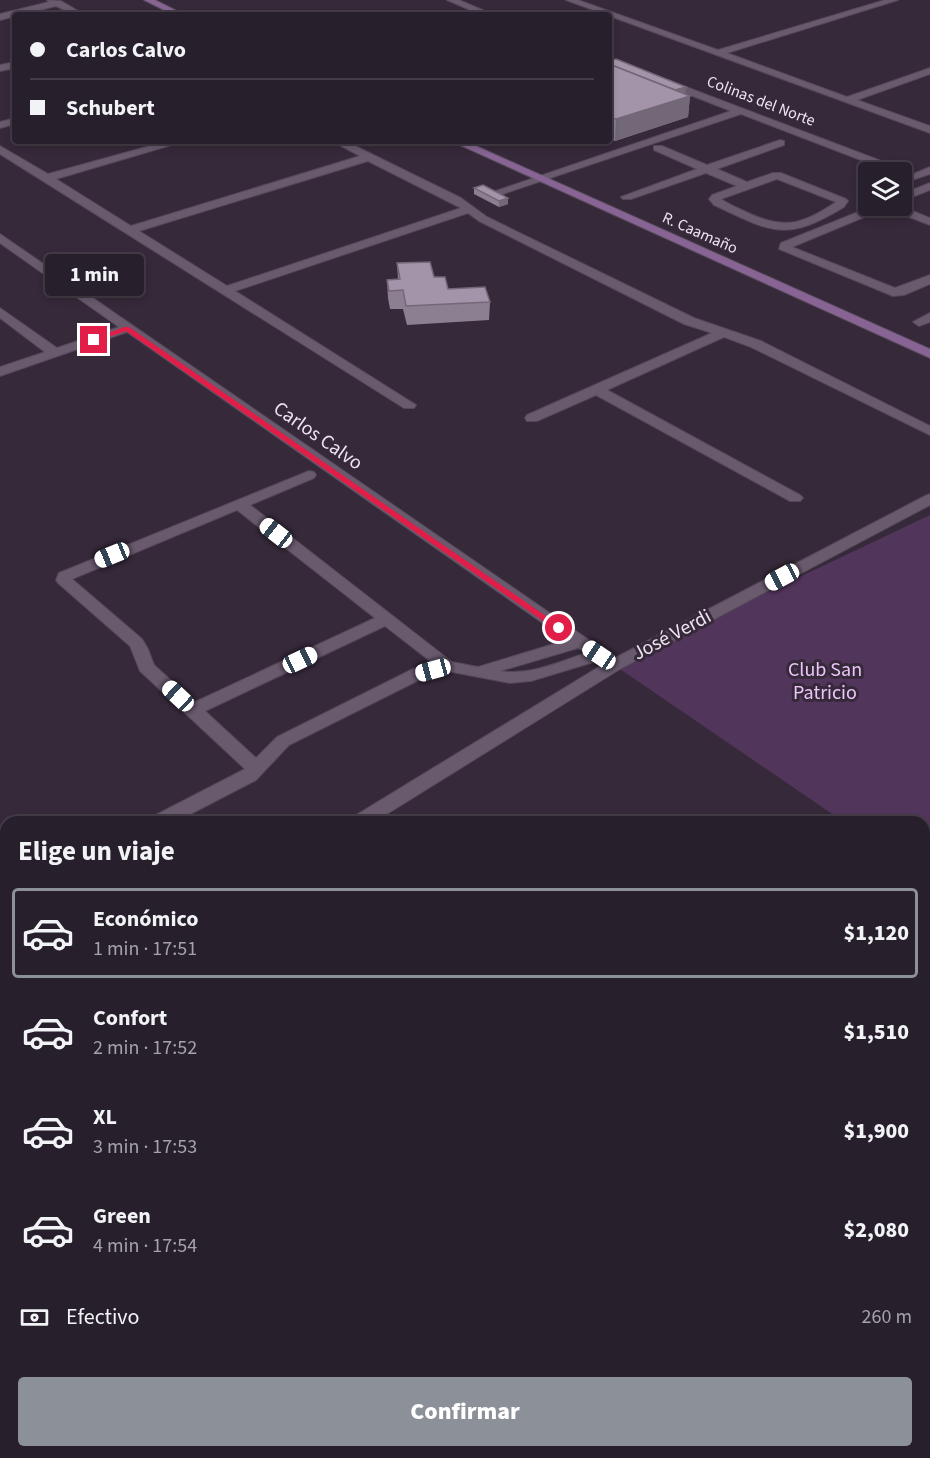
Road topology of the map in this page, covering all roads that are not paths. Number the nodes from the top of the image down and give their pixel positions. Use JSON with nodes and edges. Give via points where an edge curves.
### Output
{"nodes":[{"id":1,"x":148,"y":0,"type":"edge"},
{"id":2,"x":452,"y":0,"type":"edge"},
{"id":3,"x":571,"y":0,"type":"edge"},
{"id":4,"x":894,"y":0,"type":"edge"},
{"id":5,"x":54,"y":2,"type":"edge"},
{"id":6,"x":15,"y":12,"type":"edge"},
{"id":7,"x":75,"y":12,"type":"edge"},
{"id":8,"x":174,"y":12,"type":"edge"},
{"id":9,"x":482,"y":12,"type":"edge"},
{"id":10,"x":604,"y":12,"type":"edge"},
{"id":11,"x":612,"y":15,"type":"edge"},
{"id":12,"x":718,"y":53,"type":"junction"},
{"id":13,"x":930,"y":71,"type":"edge"},
{"id":14,"x":653,"y":78,"type":"edge"},
{"id":15,"x":847,"y":100,"type":"junction"},
{"id":16,"x":746,"y":113,"type":"junction"},
{"id":17,"x":930,"y":130,"type":"edge"},
{"id":18,"x":780,"y":143,"type":"dead end"},
{"id":19,"x":169,"y":144,"type":"edge"},
{"id":20,"x":343,"y":144,"type":"edge"},
{"id":21,"x":463,"y":144,"type":"edge"},
{"id":22,"x":658,"y":148,"type":"junction"},
{"id":23,"x":0,"y":149,"type":"edge"},
{"id":24,"x":369,"y":157,"type":"junction"},
{"id":25,"x":874,"y":162,"type":"edge"},
{"id":26,"x":708,"y":169,"type":"junction"},
{"id":27,"x":930,"y":170,"type":"edge"},
{"id":28,"x":912,"y":173,"type":"edge"},
{"id":29,"x":912,"y":177,"type":"edge"},
{"id":30,"x":47,"y":178,"type":"junction"},
{"id":31,"x":546,"y":182,"type":"junction"},
{"id":32,"x":930,"y":185,"type":"edge"},
{"id":33,"x":747,"y":186,"type":"junction"},
{"id":34,"x":912,"y":193,"type":"edge"},
{"id":35,"x":627,"y":197,"type":"dead end"},
{"id":36,"x":505,"y":202,"type":"edge"},
{"id":37,"x":474,"y":209,"type":"junction"},
{"id":38,"x":912,"y":215,"type":"edge"},
{"id":39,"x":858,"y":216,"type":"edge"},
{"id":40,"x":930,"y":222,"type":"edge"},
{"id":41,"x":131,"y":230,"type":"junction"},
{"id":42,"x":0,"y":238,"type":"edge"},
{"id":43,"x":930,"y":279,"type":"edge"},
{"id":44,"x":917,"y":285,"type":"junction"},
{"id":45,"x":50,"y":288,"type":"dead end"},
{"id":46,"x":226,"y":290,"type":"junction"},
{"id":47,"x":930,"y":291,"type":"edge"},
{"id":48,"x":0,"y":312,"type":"edge"},
{"id":49,"x":120,"y":331,"type":"junction"},
{"id":50,"x":723,"y":333,"type":"junction"},
{"id":51,"x":55,"y":353,"type":"junction"},
{"id":52,"x":930,"y":354,"type":"edge"},
{"id":53,"x":0,"y":372,"type":"edge"},
{"id":54,"x":596,"y":389,"type":"junction"},
{"id":55,"x":409,"y":405,"type":"dead end"},
{"id":56,"x":532,"y":418,"type":"dead end"},
{"id":57,"x":929,"y":431,"type":"edge"},
{"id":58,"x":309,"y":475,"type":"dead end"},
{"id":59,"x":795,"y":498,"type":"dead end"},
{"id":60,"x":930,"y":499,"type":"edge"},
{"id":61,"x":240,"y":505,"type":"junction"},
{"id":62,"x":386,"y":619,"type":"junction"},
{"id":63,"x":579,"y":642,"type":"junction"},
{"id":64,"x":606,"y":660,"type":"junction"},
{"id":65,"x":447,"y":666,"type":"junction"},
{"id":66,"x":480,"y":671,"type":"junction"},
{"id":67,"x":193,"y":710,"type":"junction"},
{"id":68,"x":258,"y":770,"type":"junction"},
{"id":69,"x":171,"y":816,"type":"edge"},
{"id":70,"x":369,"y":816,"type":"edge"}],
"edges":[{"from":1,"to":8,"type":"street"},
{"from":2,"to":9,"type":"street"},
{"from":3,"to":10,"type":"street"},
{"from":4,"to":12,"type":"street"},
{"from":5,"to":6,"type":"street"},
{"from":5,"to":7,"type":"street"},
{"from":11,"to":12,"type":"street"},
{"from":12,"to":15,"type":"street"},
{"from":13,"to":15,"type":"street"},
{"from":14,"to":16,"type":"street","name":"Colinas del Norte"},
{"from":15,"to":17,"type":"street"},
{"from":16,"to":22,"type":"street"},
{"from":16,"to":25,"type":"street","name":"Colinas del Norte"},
{"from":16,"to":31,"type":"street"},
{"from":18,"to":26,"type":"street"},
{"from":19,"to":30,"type":"street"},
{"from":20,"to":24,"type":"street"},
{"from":21,"to":31,"type":"street","name":"R. Caamaño"},
{"from":22,"to":26,"type":"street"},
{"from":22,"to":31,"type":"street"},
{"from":23,"to":30,"type":"street"},
{"from":24,"to":37,"type":"street"},
{"from":24,"to":41,"type":"street"},
{"from":26,"to":33,"type":"street"},
{"from":26,"to":35,"type":"street"},
{"from":27,"to":28,"type":"street"},
{"from":29,"to":32,"type":"street","name":"Colinas del Norte"},
{"from":30,"to":41,"type":"street"},
{"from":31,"to":36,"type":"street"},
{"from":31,"to":37,"type":"street","via":[[485,196]]},
{"from":31,"to":52,"type":"street","name":"R. Caamaño"},
{"from":32,"to":34,"type":"street"},
{"from":33,"to":33,"type":"street","via":[[715,199],[776,228],[790,228],[842,201],[777,176]]},
{"from":37,"to":46,"type":"street"},
{"from":37,"to":50,"type":"street","via":[[689,321]]},
{"from":38,"to":40,"type":"street"},
{"from":39,"to":44,"type":"street","via":[[784,246],[785,249],[887,291],[900,292]]},
{"from":41,"to":46,"type":"street"},
{"from":42,"to":49,"type":"street","name":"Carlos Calvo"},
{"from":43,"to":44,"type":"street"},
{"from":44,"to":47,"type":"street"},
{"from":45,"to":49,"type":"street"},
{"from":46,"to":55,"type":"street"},
{"from":48,"to":51,"type":"street"},
{"from":49,"to":51,"type":"street"},
{"from":49,"to":63,"type":"street","name":"Carlos Calvo"},
{"from":50,"to":54,"type":"street"},
{"from":50,"to":57,"type":"street","via":[[756,344]]},
{"from":51,"to":53,"type":"street"},
{"from":54,"to":56,"type":"street"},
{"from":54,"to":59,"type":"street"},
{"from":58,"to":61,"type":"street"},
{"from":60,"to":64,"type":"street","name":"José Verdi"},
{"from":61,"to":62,"type":"street"},
{"from":61,"to":67,"type":"street","via":[[65,576],[64,580],[136,643],[146,668]]},
{"from":62,"to":65,"type":"street"},
{"from":62,"to":67,"type":"street"},
{"from":63,"to":64,"type":"street","name":"Carlos Calvo"},
{"from":63,"to":66,"type":"street"},
{"from":64,"to":66,"type":"street","via":[[510,678]]},
{"from":64,"to":70,"type":"street","name":"José Verdi"},
{"from":65,"to":66,"type":"street"},
{"from":65,"to":68,"type":"street","via":[[419,673],[283,741],[271,750]]},
{"from":67,"to":68,"type":"street"},
{"from":68,"to":69,"type":"street"}]}
